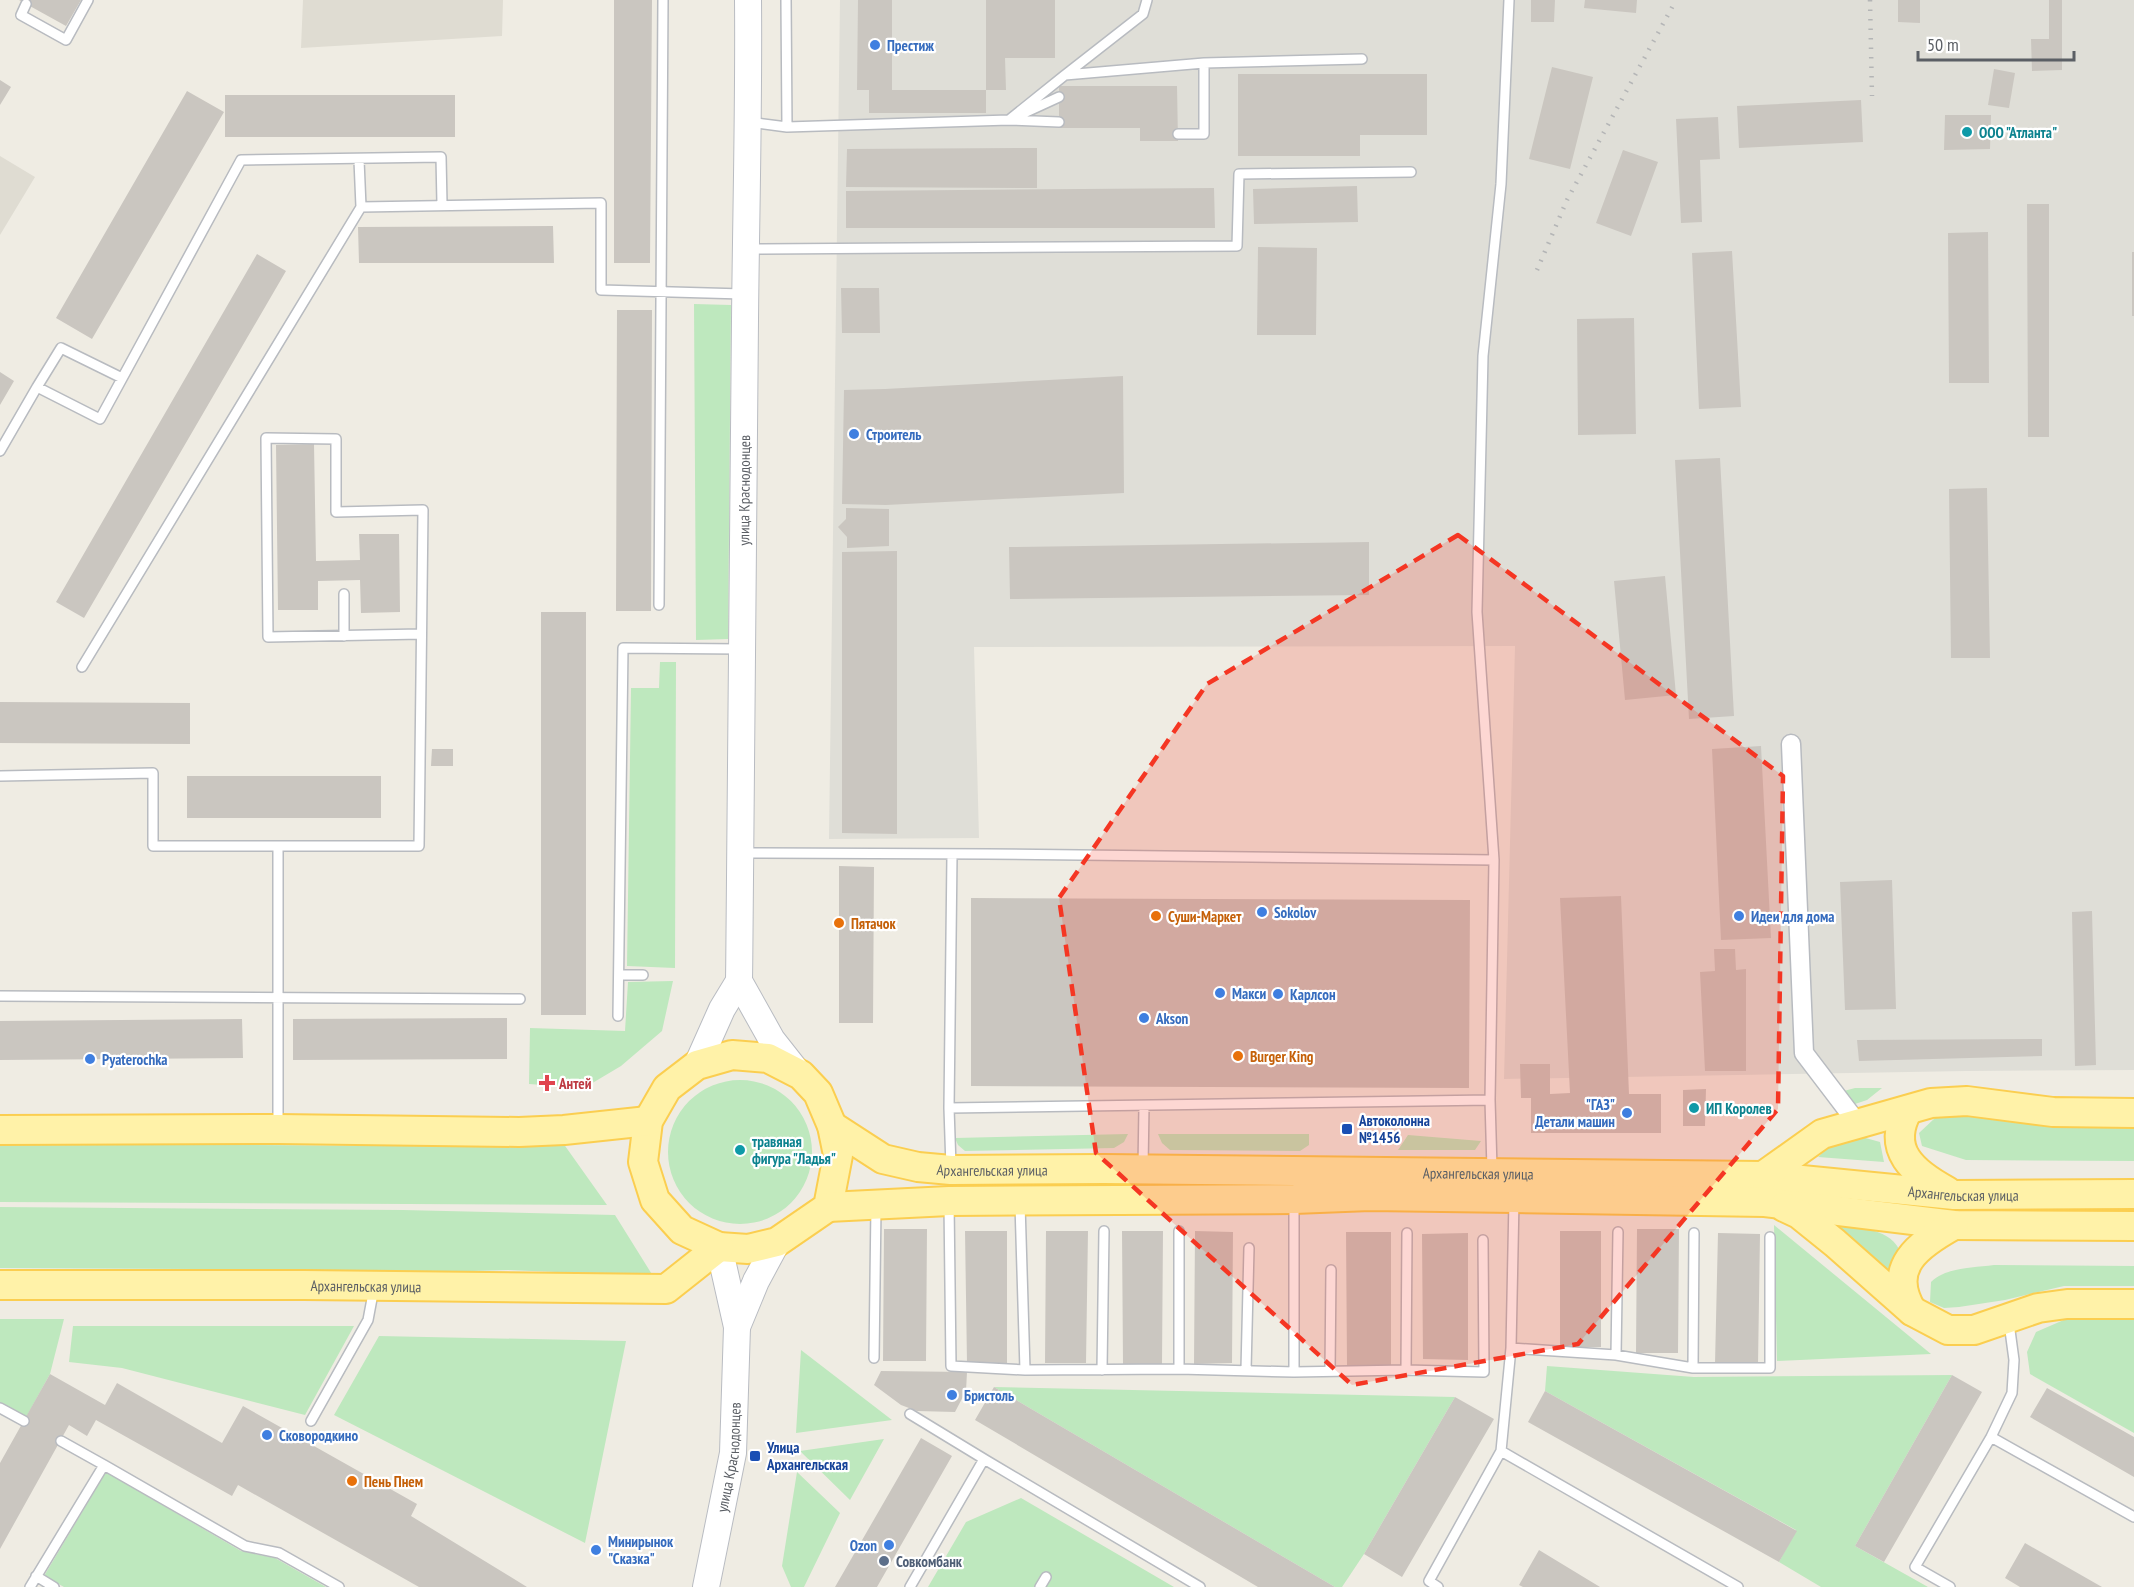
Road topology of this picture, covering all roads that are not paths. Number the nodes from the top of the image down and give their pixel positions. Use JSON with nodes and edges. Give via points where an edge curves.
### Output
{"nodes":[{"id":1,"x":88,"y":0,"type":"edge"},
{"id":2,"x":663,"y":0,"type":"edge"},
{"id":3,"x":748,"y":0,"type":"edge"},
{"id":4,"x":786,"y":0,"type":"edge"},
{"id":5,"x":1146,"y":0,"type":"edge"},
{"id":6,"x":1509,"y":0,"type":"edge"},
{"id":7,"x":26,"y":4,"type":"dead end"},
{"id":8,"x":1362,"y":58,"type":"dead end"},
{"id":9,"x":1204,"y":63,"type":"junction"},
{"id":10,"x":1065,"y":75,"type":"junction"},
{"id":11,"x":1059,"y":97,"type":"dead end"},
{"id":12,"x":1009,"y":120,"type":"junction"},
{"id":13,"x":749,"y":122,"type":"junction"},
{"id":14,"x":1059,"y":122,"type":"dead end"},
{"id":15,"x":787,"y":127,"type":"junction"},
{"id":16,"x":1178,"y":134,"type":"dead end"},
{"id":17,"x":359,"y":160,"type":"junction"},
{"id":18,"x":1412,"y":172,"type":"dead end"},
{"id":19,"x":442,"y":204,"type":"junction"},
{"id":20,"x":361,"y":207,"type":"junction"},
{"id":21,"x":746,"y":249,"type":"junction"},
{"id":22,"x":661,"y":291,"type":"junction"},
{"id":23,"x":745,"y":294,"type":"junction"},
{"id":24,"x":122,"y":378,"type":"junction"},
{"id":25,"x":37,"y":387,"type":"junction"},
{"id":26,"x":0,"y":451,"type":"edge"},
{"id":27,"x":344,"y":594,"type":"dead end"},
{"id":28,"x":659,"y":605,"type":"dead end"},
{"id":29,"x":421,"y":634,"type":"junction"},
{"id":30,"x":344,"y":636,"type":"junction"},
{"id":31,"x":744,"y":649,"type":"junction"},
{"id":32,"x":82,"y":668,"type":"dead end"},
{"id":33,"x":1791,"y":744,"type":"dead end"},
{"id":34,"x":0,"y":776,"type":"edge"},
{"id":35,"x":278,"y":847,"type":"junction"},
{"id":36,"x":741,"y":854,"type":"junction"},
{"id":37,"x":952,"y":855,"type":"junction"},
{"id":38,"x":1494,"y":860,"type":"junction"},
{"id":39,"x":619,"y":975,"type":"junction"},
{"id":40,"x":643,"y":975,"type":"dead end"},
{"id":41,"x":739,"y":981,"type":"junction"},
{"id":42,"x":0,"y":996,"type":"edge"},
{"id":43,"x":278,"y":997,"type":"junction"},
{"id":44,"x":520,"y":999,"type":"dead end"},
{"id":45,"x":618,"y":1016,"type":"dead end"},
{"id":46,"x":697,"y":1065,"type":"junction"},
{"id":47,"x":801,"y":1075,"type":"junction"},
{"id":48,"x":1490,"y":1100,"type":"junction"},
{"id":49,"x":1144,"y":1106,"type":"junction"},
{"id":50,"x":949,"y":1108,"type":"junction"},
{"id":51,"x":1908,"y":1110,"type":"junction"},
{"id":52,"x":2134,"y":1113,"type":"edge"},
{"id":53,"x":648,"y":1121,"type":"junction"},
{"id":54,"x":1858,"y":1124,"type":"junction"},
{"id":55,"x":832,"y":1126,"type":"junction"},
{"id":56,"x":278,"y":1129,"type":"junction"},
{"id":57,"x":0,"y":1130,"type":"edge"},
{"id":58,"x":951,"y":1170,"type":"junction"},
{"id":59,"x":1143,"y":1170,"type":"junction"},
{"id":60,"x":1492,"y":1173,"type":"junction"},
{"id":61,"x":1764,"y":1189,"type":"junction"},
{"id":62,"x":2134,"y":1194,"type":"edge"},
{"id":63,"x":1954,"y":1195,"type":"junction"},
{"id":64,"x":1514,"y":1198,"type":"junction"},
{"id":65,"x":1294,"y":1199,"type":"junction"},
{"id":66,"x":949,"y":1201,"type":"junction"},
{"id":67,"x":1020,"y":1201,"type":"junction"},
{"id":68,"x":876,"y":1204,"type":"junction"},
{"id":69,"x":828,"y":1207,"type":"junction"},
{"id":70,"x":1954,"y":1225,"type":"junction"},
{"id":71,"x":2134,"y":1226,"type":"edge"},
{"id":72,"x":1179,"y":1231,"type":"dead end"},
{"id":73,"x":1104,"y":1232,"type":"dead end"},
{"id":74,"x":1618,"y":1232,"type":"dead end"},
{"id":75,"x":1407,"y":1233,"type":"dead end"},
{"id":76,"x":1694,"y":1233,"type":"dead end"},
{"id":77,"x":1770,"y":1237,"type":"dead end"},
{"id":78,"x":1483,"y":1240,"type":"dead end"},
{"id":79,"x":777,"y":1242,"type":"junction"},
{"id":80,"x":719,"y":1247,"type":"junction"},
{"id":81,"x":1249,"y":1248,"type":"dead end"},
{"id":82,"x":1331,"y":1270,"type":"dead end"},
{"id":83,"x":0,"y":1286,"type":"edge"},
{"id":84,"x":375,"y":1286,"type":"junction"},
{"id":85,"x":2134,"y":1304,"type":"edge"},
{"id":86,"x":1912,"y":1311,"type":"junction"},
{"id":87,"x":2008,"y":1319,"type":"junction"},
{"id":88,"x":737,"y":1327,"type":"junction"},
{"id":89,"x":1511,"y":1348,"type":"junction"},
{"id":90,"x":1616,"y":1355,"type":"junction"},
{"id":91,"x":874,"y":1358,"type":"dead end"},
{"id":92,"x":1693,"y":1368,"type":"junction"},
{"id":93,"x":1179,"y":1369,"type":"junction"},
{"id":94,"x":1025,"y":1370,"type":"junction"},
{"id":95,"x":1102,"y":1370,"type":"junction"},
{"id":96,"x":1246,"y":1370,"type":"junction"},
{"id":97,"x":1406,"y":1370,"type":"junction"},
{"id":98,"x":1330,"y":1371,"type":"junction"},
{"id":99,"x":1294,"y":1372,"type":"junction"},
{"id":100,"x":0,"y":1408,"type":"edge"},
{"id":101,"x":910,"y":1414,"type":"dead end"},
{"id":102,"x":24,"y":1421,"type":"dead end"},
{"id":103,"x":311,"y":1421,"type":"dead end"},
{"id":104,"x":1991,"y":1437,"type":"junction"},
{"id":105,"x":61,"y":1441,"type":"dead end"},
{"id":106,"x":1501,"y":1451,"type":"junction"},
{"id":107,"x":984,"y":1459,"type":"junction"},
{"id":108,"x":104,"y":1465,"type":"junction"},
{"id":109,"x":2134,"y":1517,"type":"edge"},
{"id":110,"x":36,"y":1576,"type":"junction"},
{"id":111,"x":1046,"y":1576,"type":"dead end"},
{"id":112,"x":1426,"y":1584,"type":"edge"},
{"id":113,"x":30,"y":1587,"type":"edge"},
{"id":114,"x":54,"y":1587,"type":"edge"},
{"id":115,"x":339,"y":1587,"type":"edge"},
{"id":116,"x":706,"y":1587,"type":"edge"},
{"id":117,"x":910,"y":1587,"type":"edge"},
{"id":118,"x":1040,"y":1587,"type":"edge"},
{"id":119,"x":1200,"y":1587,"type":"edge"},
{"id":120,"x":1438,"y":1587,"type":"edge"},
{"id":121,"x":1738,"y":1587,"type":"edge"},
{"id":122,"x":1950,"y":1587,"type":"edge"}],
"edges":[{"from":1,"to":7,"type":"lane","via":[[66,40],[21,15]]},
{"from":2,"to":22,"type":"lane"},
{"from":3,"to":13,"type":"main road","name":"улица Краснодонцев"},
{"from":4,"to":15,"type":"lane"},
{"from":5,"to":10,"type":"lane","via":[[1143,15]]},
{"from":6,"to":38,"type":"lane","via":[[1501,184],[1483,356],[1477,612]]},
{"from":8,"to":9,"type":"lane"},
{"from":9,"to":10,"type":"lane"},
{"from":9,"to":16,"type":"lane","via":[[1204,134]]},
{"from":10,"to":12,"type":"lane"},
{"from":11,"to":12,"type":"lane"},
{"from":12,"to":14,"type":"lane"},
{"from":12,"to":15,"type":"lane"},
{"from":13,"to":15,"type":"lane"},
{"from":13,"to":21,"type":"main road","name":"улица Краснодонцев"},
{"from":17,"to":19,"type":"lane","via":[[441,157]]},
{"from":17,"to":20,"type":"lane"},
{"from":17,"to":24,"type":"lane","via":[[241,160]]},
{"from":18,"to":21,"type":"lane","via":[[1239,174],[1238,246]]},
{"from":19,"to":20,"type":"lane"},
{"from":19,"to":22,"type":"lane","via":[[601,203],[601,290]]},
{"from":20,"to":32,"type":"lane"},
{"from":21,"to":23,"type":"main road","name":"улица Краснодонцев"},
{"from":22,"to":23,"type":"lane"},
{"from":22,"to":28,"type":"lane"},
{"from":23,"to":31,"type":"main road","name":"улица Краснодонцев"},
{"from":24,"to":25,"type":"lane","via":[[61,348]]},
{"from":24,"to":25,"type":"lane","via":[[100,419]]},
{"from":25,"to":26,"type":"lane"},
{"from":27,"to":30,"type":"lane"},
{"from":29,"to":30,"type":"lane"},
{"from":29,"to":30,"type":"lane","via":[[423,510],[336,512],[336,439],[266,438],[268,637]]},
{"from":29,"to":35,"type":"lane","via":[[419,846]]},
{"from":31,"to":36,"type":"main road","name":"улица Краснодонцев"},
{"from":31,"to":39,"type":"lane","via":[[623,648]]},
{"from":33,"to":54,"type":"street","via":[[1804,1053]]},
{"from":34,"to":35,"type":"lane","via":[[153,773],[153,846]]},
{"from":35,"to":43,"type":"lane"},
{"from":36,"to":37,"type":"lane"},
{"from":36,"to":41,"type":"main road","name":"улица Краснодонцев"},
{"from":37,"to":38,"type":"lane"},
{"from":37,"to":50,"type":"lane"},
{"from":38,"to":48,"type":"lane"},
{"from":39,"to":40,"type":"lane"},
{"from":39,"to":45,"type":"lane"},
{"from":41,"to":46,"type":"main road"},
{"from":41,"to":47,"type":"main road","via":[[772,1040]]},
{"from":42,"to":43,"type":"lane"},
{"from":43,"to":44,"type":"lane"},
{"from":43,"to":56,"type":"lane"},
{"from":46,"to":47,"type":"main road","via":[[732,1055],[768,1058]]},
{"from":46,"to":53,"type":"main road","via":[[667,1088]]},
{"from":47,"to":55,"type":"main road","via":[[818,1094]]},
{"from":48,"to":49,"type":"lane"},
{"from":48,"to":60,"type":"lane"},
{"from":49,"to":50,"type":"lane"},
{"from":49,"to":59,"type":"lane"},
{"from":50,"to":58,"type":"lane"},
{"from":51,"to":52,"type":"main road","via":[[1931,1103],[1967,1101],[2053,1112]]},
{"from":51,"to":54,"type":"main road"},
{"from":51,"to":63,"type":"main road","via":[[1900,1136],[1909,1165],[1923,1178]]},
{"from":53,"to":56,"type":"main road","via":[[519,1132]]},
{"from":53,"to":80,"type":"main road","via":[[643,1162],[655,1200],[682,1230]]},
{"from":54,"to":61,"type":"main road","via":[[1822,1134]]},
{"from":55,"to":58,"type":"main road","name":"Архангельская улица","via":[[883,1159]]},
{"from":55,"to":69,"type":"main road","via":[[838,1155]]},
{"from":56,"to":57,"type":"main road"},
{"from":58,"to":59,"type":"main road","name":"Архангельская улица"},
{"from":59,"to":60,"type":"main road","name":"Архангельская улица"},
{"from":60,"to":61,"type":"main road","name":"Архангельская улица"},
{"from":61,"to":63,"type":"main road","name":"Архангельская улица"},
{"from":61,"to":64,"type":"main road","name":"Архангельская улица"},
{"from":61,"to":70,"type":"main road","name":"Архангельская улица"},
{"from":61,"to":86,"type":"main road"},
{"from":62,"to":63,"type":"main road","name":"Архангельская улица"},
{"from":64,"to":65,"type":"main road","name":"Архангельская улица"},
{"from":64,"to":89,"type":"lane"},
{"from":65,"to":67,"type":"main road","name":"Архангельская улица"},
{"from":65,"to":99,"type":"lane"},
{"from":66,"to":67,"type":"main road","name":"Архангельская улица"},
{"from":66,"to":68,"type":"main road","name":"Архангельская улица"},
{"from":66,"to":94,"type":"lane","via":[[951,1366]]},
{"from":67,"to":94,"type":"lane"},
{"from":68,"to":69,"type":"main road","name":"Архангельская улица"},
{"from":68,"to":91,"type":"lane"},
{"from":69,"to":79,"type":"main road"},
{"from":70,"to":71,"type":"main road","name":"Архангельская улица"},
{"from":70,"to":86,"type":"main road","via":[[1916,1250],[1905,1266],[1902,1290]]},
{"from":72,"to":93,"type":"lane"},
{"from":73,"to":95,"type":"lane"},
{"from":74,"to":90,"type":"lane"},
{"from":75,"to":97,"type":"lane"},
{"from":76,"to":92,"type":"lane"},
{"from":77,"to":92,"type":"lane","via":[[1770,1368]]},
{"from":78,"to":97,"type":"lane","via":[[1484,1372]]},
{"from":79,"to":80,"type":"main road","via":[[748,1249]]},
{"from":79,"to":88,"type":"main road","name":"улица Краснодонцев"},
{"from":80,"to":84,"type":"main road","name":"Архангельская улица","via":[[666,1289]]},
{"from":80,"to":88,"type":"main road","name":"улица Краснодонцев"},
{"from":81,"to":96,"type":"lane"},
{"from":82,"to":98,"type":"lane"},
{"from":83,"to":84,"type":"main road","name":"Архангельская улица"},
{"from":84,"to":103,"type":"lane","via":[[368,1320]]},
{"from":85,"to":87,"type":"main road","via":[[2067,1304],[2038,1308]]},
{"from":86,"to":87,"type":"main road","via":[[1948,1330],[1974,1330]]},
{"from":87,"to":104,"type":"lane","via":[[2014,1360],[2012,1393]]},
{"from":88,"to":116,"type":"main road","name":"улица Краснодонцев","via":[[733,1453]]},
{"from":89,"to":90,"type":"lane"},
{"from":89,"to":106,"type":"lane"},
{"from":90,"to":92,"type":"lane"},
{"from":93,"to":95,"type":"lane"},
{"from":93,"to":96,"type":"lane"},
{"from":94,"to":95,"type":"lane"},
{"from":96,"to":99,"type":"lane"},
{"from":97,"to":98,"type":"lane"},
{"from":98,"to":99,"type":"lane"},
{"from":100,"to":102,"type":"lane"},
{"from":101,"to":107,"type":"lane"},
{"from":104,"to":109,"type":"lane"},
{"from":104,"to":122,"type":"lane","via":[[1916,1567]]},
{"from":105,"to":108,"type":"lane"},
{"from":106,"to":112,"type":"lane"},
{"from":106,"to":121,"type":"lane"},
{"from":107,"to":117,"type":"lane"},
{"from":107,"to":119,"type":"lane"},
{"from":108,"to":110,"type":"lane"},
{"from":108,"to":115,"type":"lane","via":[[245,1546],[279,1553]]},
{"from":110,"to":113,"type":"lane"},
{"from":110,"to":114,"type":"lane"},
{"from":111,"to":118,"type":"lane"},
{"from":112,"to":120,"type":"lane"}]}
